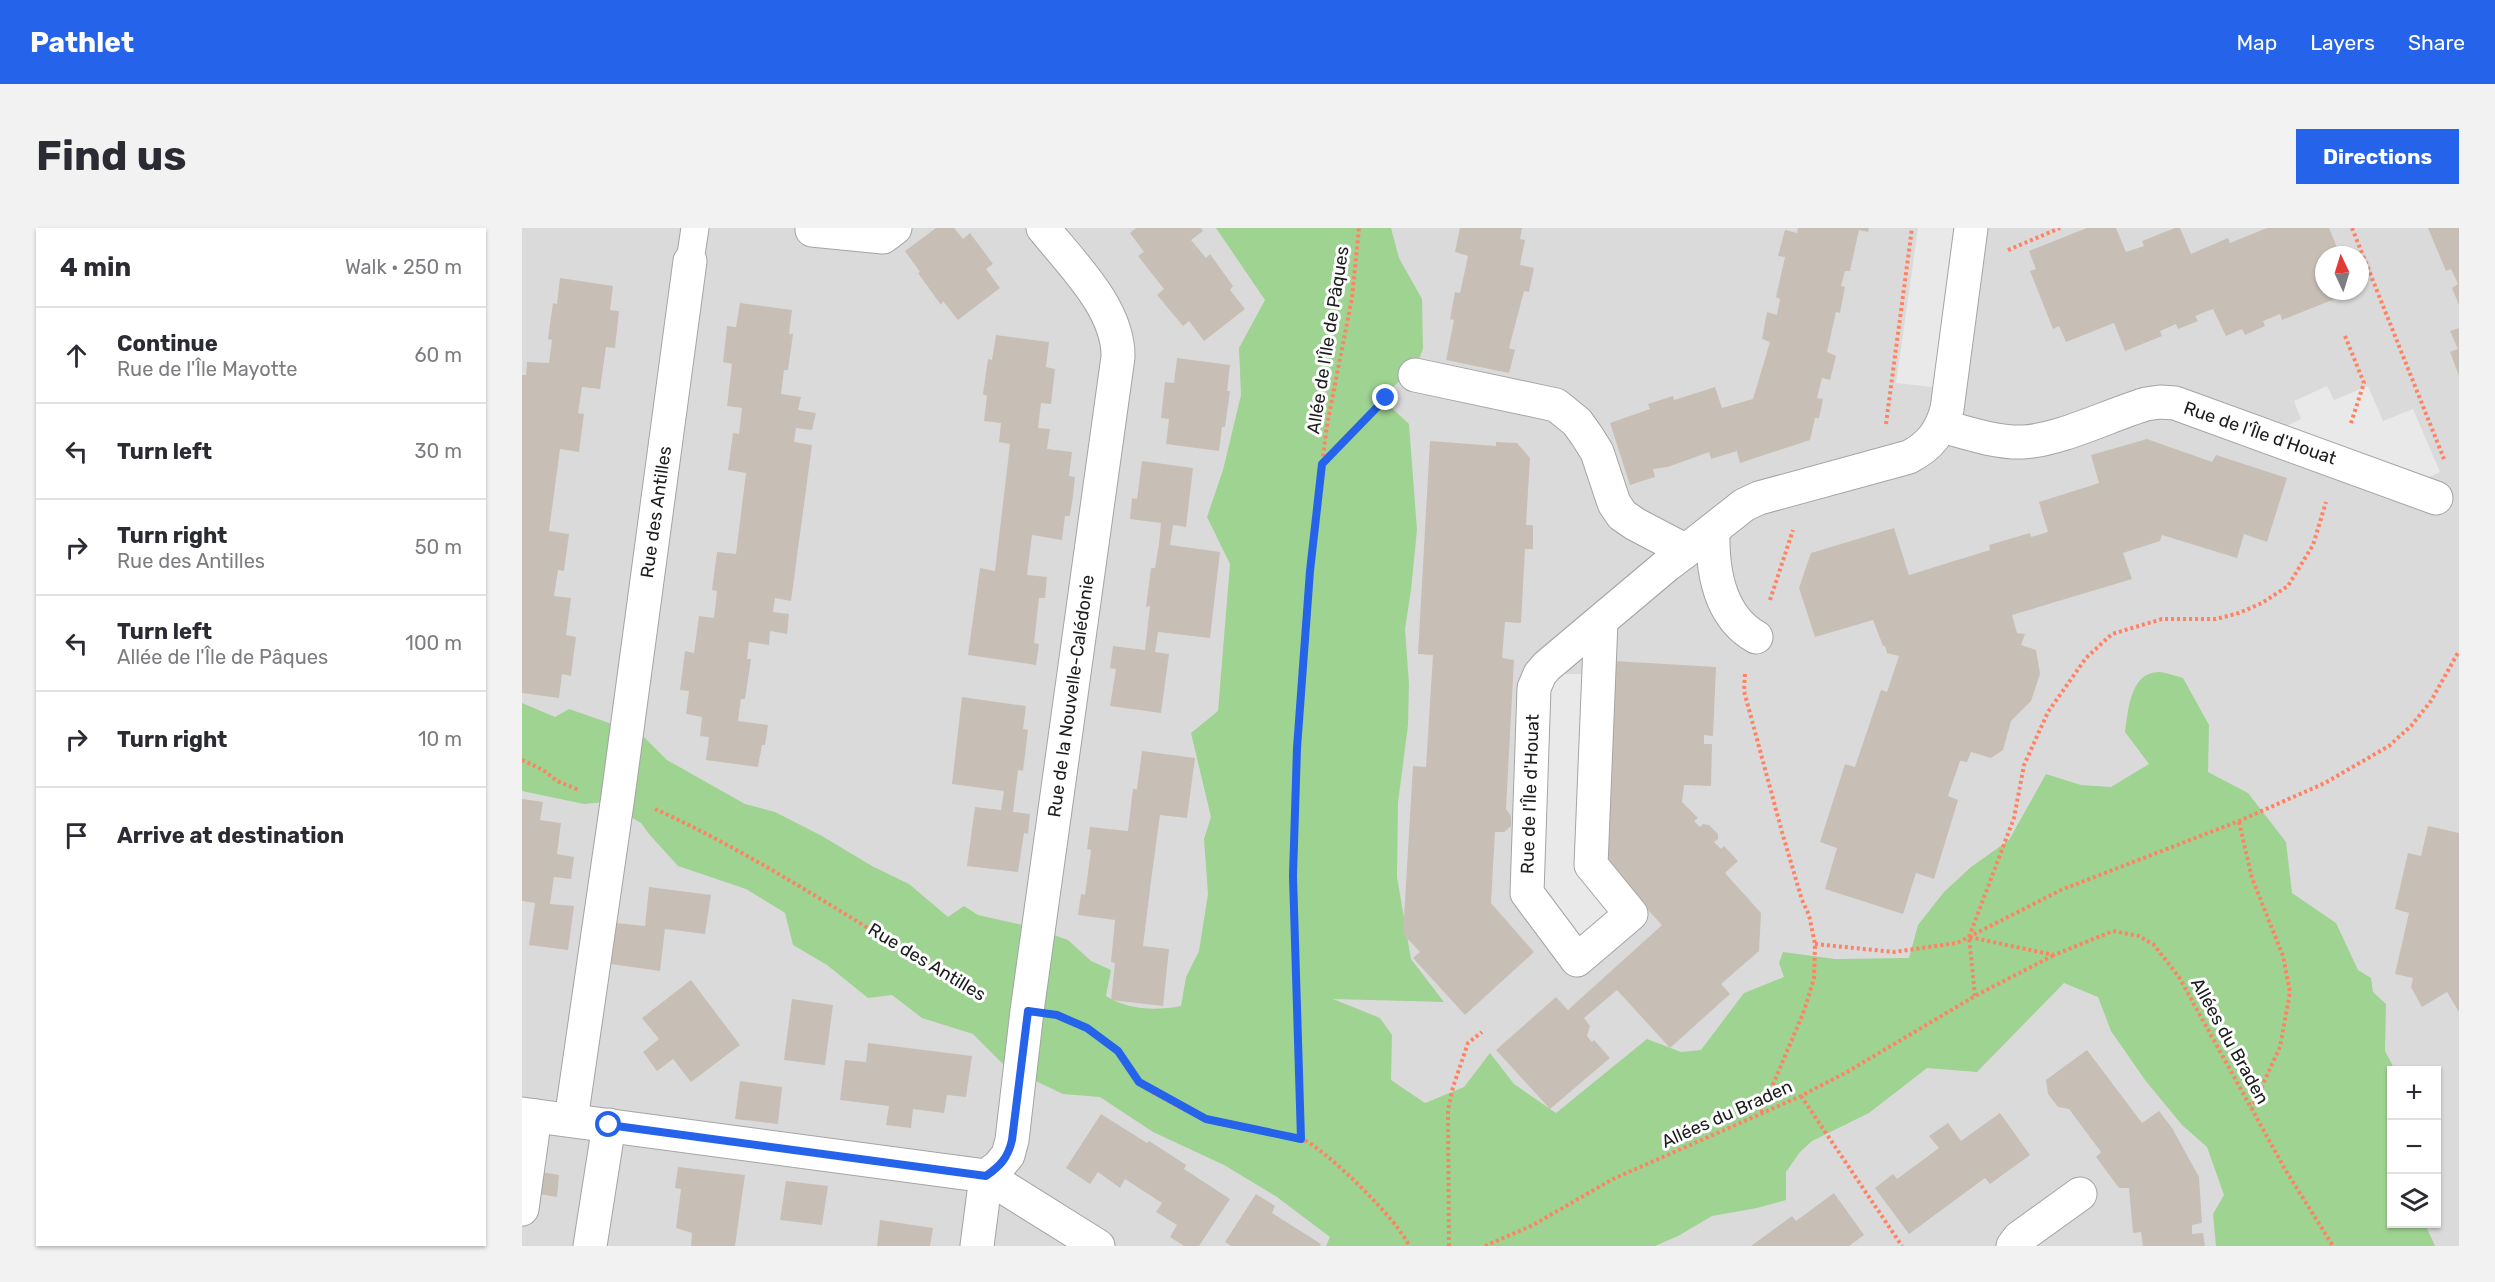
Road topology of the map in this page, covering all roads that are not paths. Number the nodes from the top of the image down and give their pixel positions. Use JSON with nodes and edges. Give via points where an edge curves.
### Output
{"nodes":[{"id":1,"x":695,"y":228,"type":"edge"},
{"id":2,"x":895,"y":228,"type":"edge"},
{"id":3,"x":1043,"y":228,"type":"edge"},
{"id":4,"x":1971,"y":228,"type":"edge"},
{"id":5,"x":812,"y":230,"type":"dead end"},
{"id":6,"x":690,"y":261,"type":"joint"},
{"id":7,"x":1415,"y":375,"type":"road end"},
{"id":8,"x":1942,"y":426,"type":"junction"},
{"id":9,"x":2436,"y":498,"type":"dead end"},
{"id":10,"x":1713,"y":531,"type":"junction"},
{"id":11,"x":1683,"y":553,"type":"junction"},
{"id":12,"x":1601,"y":621,"type":"junction"},
{"id":13,"x":1756,"y":637,"type":"road end"},
{"id":14,"x":529,"y":1115,"type":"edge"},
{"id":15,"x":571,"y":1120,"type":"junction"},
{"id":16,"x":609,"y":1125,"type":"junction"},
{"id":17,"x":986,"y":1176,"type":"junction"},
{"id":18,"x":2080,"y":1194,"type":"dead end"},
{"id":19,"x":522,"y":1209,"type":"edge"},
{"id":20,"x":590,"y":1246,"type":"edge"},
{"id":21,"x":977,"y":1246,"type":"edge"},
{"id":22,"x":1098,"y":1246,"type":"edge"},
{"id":23,"x":2013,"y":1246,"type":"edge"}],
"edges":[{"from":1,"to":6,"type":"street","name":"Rue des Antilles"},
{"from":2,"to":5,"type":"street","via":[[883,237]]},
{"from":3,"to":17,"type":"street","name":"Rue de la Nouvelle-Calédonie","via":[[1104,306],[1118,342],[1118,357],[1012,1140],[1008,1155]]},
{"from":4,"to":8,"type":"street","name":"Rue de l'Île d'Houat"},
{"from":6,"to":15,"type":"street","name":"Rue des Antilles"},
{"from":7,"to":11,"type":"street","via":[[1556,405],[1587,436],[1614,502],[1623,514]]},
{"from":8,"to":9,"type":"street","name":"Rue de l'Île d'Houat","via":[[2007,442],[2025,442],[2146,404],[2175,403]]},
{"from":8,"to":10,"type":"street","name":"Rue de l'Île d'Houat","via":[[1923,450],[1760,498],[1744,505]]},
{"from":10,"to":11,"type":"street","name":"Rue de l'Île d'Houat"},
{"from":10,"to":13,"type":"street","via":[[1716,582],[1738,623]]},
{"from":11,"to":12,"type":"street","name":"Rue de l'Île d'Houat"},
{"from":12,"to":12,"type":"street","name":"Rue de l'Île d'Houat","via":[[1547,666],[1537,680],[1533,698],[1527,893],[1577,960],[1631,914],[1591,865]]},
{"from":14,"to":15,"type":"street"},
{"from":14,"to":19,"type":"street"},
{"from":15,"to":16,"type":"street"},
{"from":16,"to":17,"type":"street"},
{"from":16,"to":20,"type":"street"},
{"from":17,"to":21,"type":"street"},
{"from":17,"to":22,"type":"street"},
{"from":18,"to":23,"type":"street"}]}
